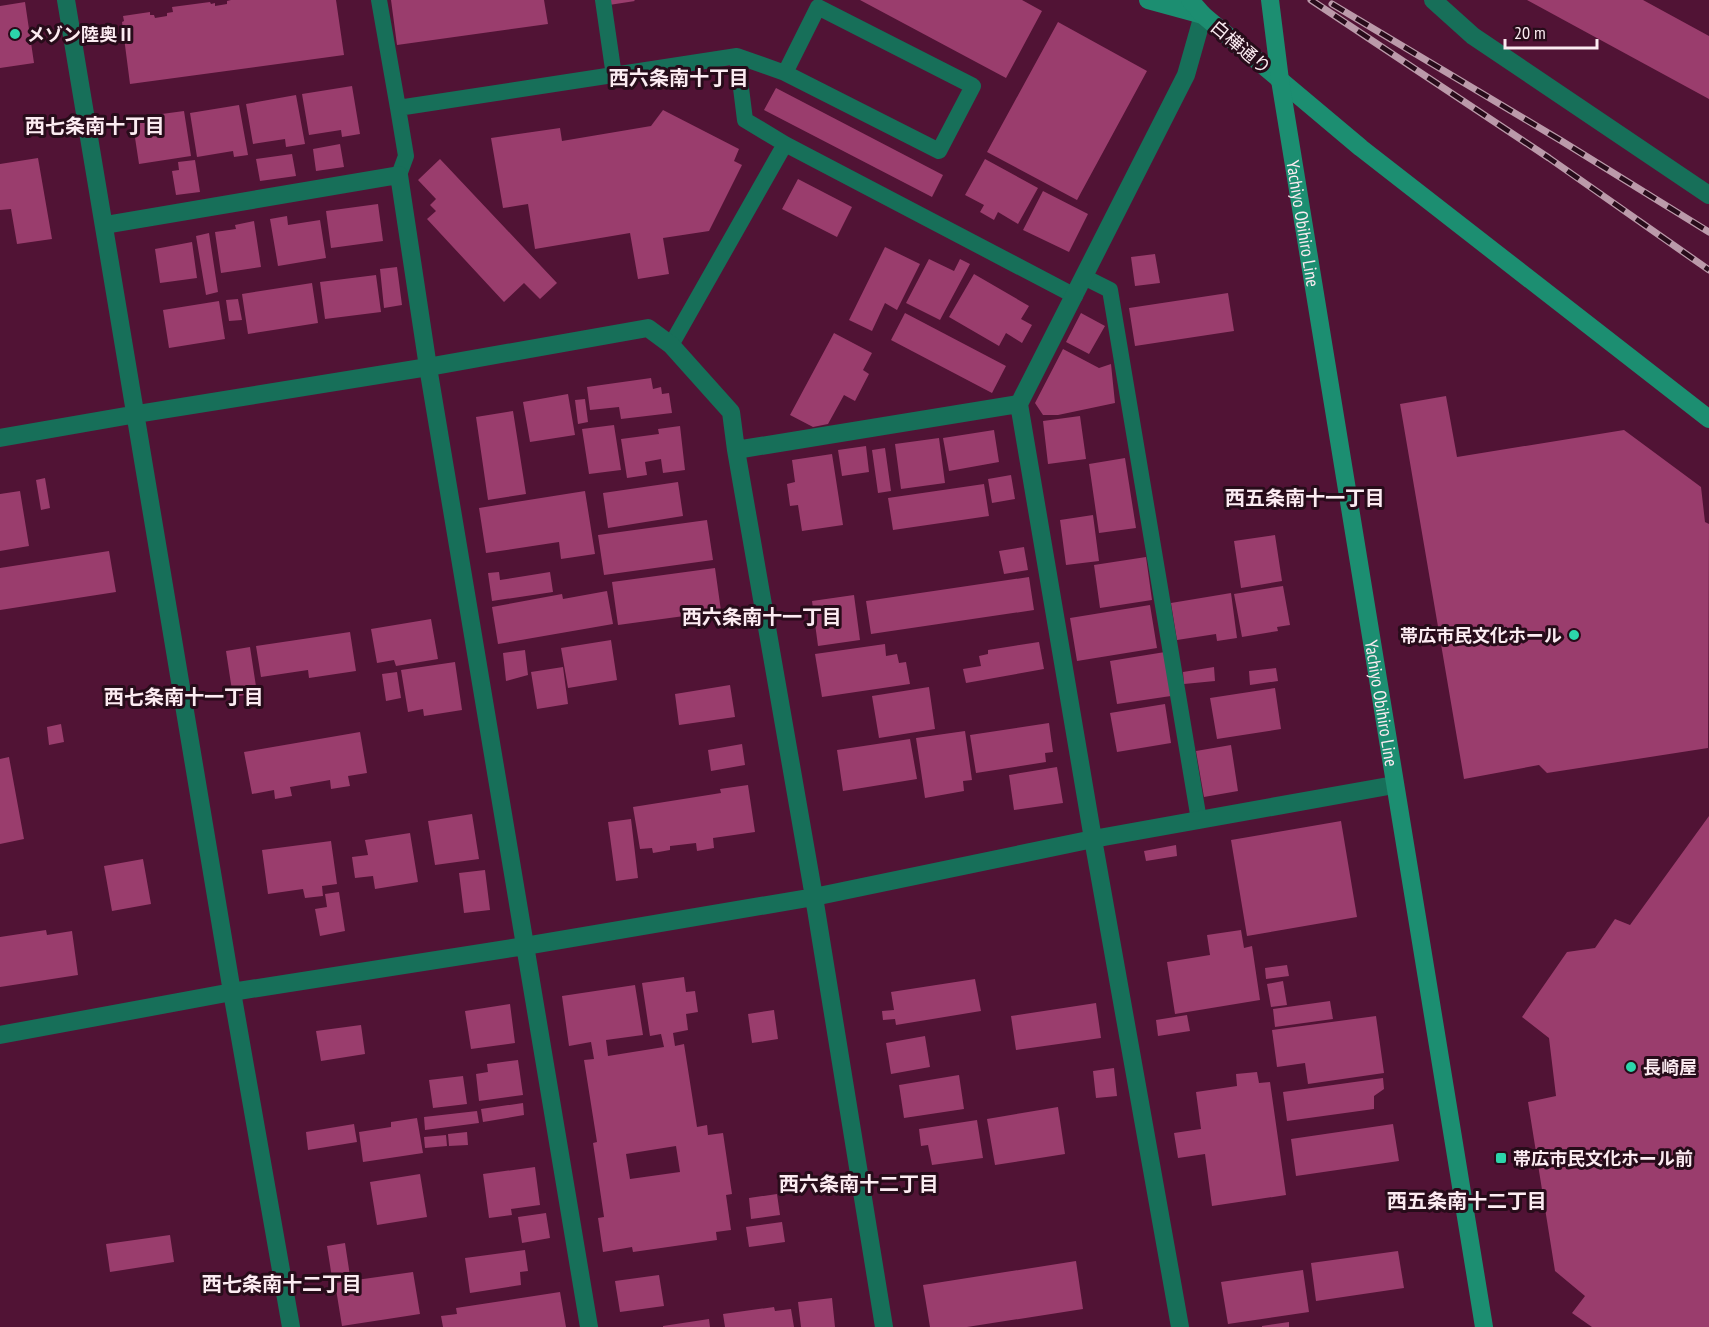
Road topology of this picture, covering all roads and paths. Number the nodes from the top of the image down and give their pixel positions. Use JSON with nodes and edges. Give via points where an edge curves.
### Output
{"nodes":[{"id":1,"x":66,"y":0,"type":"edge"},
{"id":2,"x":379,"y":0,"type":"edge"},
{"id":3,"x":603,"y":0,"type":"edge"},
{"id":4,"x":1148,"y":0,"type":"edge"},
{"id":5,"x":1190,"y":0,"type":"edge"},
{"id":6,"x":1257,"y":0,"type":"edge"},
{"id":7,"x":1270,"y":0,"type":"edge"},
{"id":8,"x":1433,"y":0,"type":"edge"},
{"id":9,"x":1203,"y":15,"type":"junction"},
{"id":10,"x":737,"y":56,"type":"junction"},
{"id":11,"x":785,"y":73,"type":"junction"},
{"id":12,"x":614,"y":76,"type":"junction"},
{"id":13,"x":1280,"y":80,"type":"junction"},
{"id":14,"x":398,"y":108,"type":"junction"},
{"id":15,"x":785,"y":144,"type":"junction"},
{"id":16,"x":399,"y":175,"type":"junction"},
{"id":17,"x":1709,"y":195,"type":"edge"},
{"id":18,"x":105,"y":225,"type":"junction"},
{"id":19,"x":1084,"y":277,"type":"junction"},
{"id":20,"x":1075,"y":296,"type":"junction"},
{"id":21,"x":671,"y":345,"type":"junction"},
{"id":22,"x":428,"y":367,"type":"junction"},
{"id":23,"x":1019,"y":405,"type":"junction"},
{"id":24,"x":137,"y":414,"type":"junction"},
{"id":25,"x":1709,"y":419,"type":"edge"},
{"id":26,"x":0,"y":438,"type":"edge"},
{"id":27,"x":736,"y":450,"type":"junction"},
{"id":28,"x":1394,"y":784,"type":"junction"},
{"id":29,"x":1199,"y":820,"type":"junction"},
{"id":30,"x":1093,"y":839,"type":"junction"},
{"id":31,"x":814,"y":897,"type":"junction"},
{"id":32,"x":525,"y":946,"type":"junction"},
{"id":33,"x":232,"y":993,"type":"junction"},
{"id":34,"x":0,"y":1035,"type":"edge"},
{"id":35,"x":291,"y":1327,"type":"edge"},
{"id":36,"x":589,"y":1327,"type":"edge"},
{"id":37,"x":884,"y":1327,"type":"edge"},
{"id":38,"x":1180,"y":1327,"type":"edge"},
{"id":39,"x":1484,"y":1327,"type":"edge"}],
"edges":[{"from":1,"to":18,"type":"street"},
{"from":2,"to":14,"type":"lane"},
{"from":3,"to":12,"type":"lane"},
{"from":4,"to":9,"type":"main road","name":"白樺通り"},
{"from":5,"to":9,"type":"main road","name":"白樺通り"},
{"from":6,"to":13,"type":"main road","name":"Yachiyo Obihiro Line"},
{"from":7,"to":13,"type":"main road","name":"Yachiyo Obihiro Line"},
{"from":8,"to":17,"type":"street","via":[[1473,36]]},
{"from":9,"to":13,"type":"main road","name":"白樺通り"},
{"from":9,"to":19,"type":"street","via":[[1186,75]]},
{"from":10,"to":11,"type":"lane"},
{"from":10,"to":12,"type":"lane"},
{"from":10,"to":15,"type":"lane","via":[[745,120]]},
{"from":11,"to":11,"type":"lane","via":[[939,151],[973,86],[818,7]]},
{"from":12,"to":14,"type":"lane"},
{"from":13,"to":25,"type":"main road","name":"白樺通り","via":[[1361,148]]},
{"from":13,"to":28,"type":"main road","name":"Yachiyo Obihiro Line"},
{"from":14,"to":16,"type":"lane","via":[[406,156]]},
{"from":15,"to":20,"type":"lane"},
{"from":15,"to":21,"type":"lane"},
{"from":16,"to":18,"type":"street"},
{"from":16,"to":22,"type":"street"},
{"from":18,"to":24,"type":"street"},
{"from":19,"to":20,"type":"street"},
{"from":19,"to":29,"type":"lane","via":[[1110,290]]},
{"from":20,"to":23,"type":"street"},
{"from":21,"to":22,"type":"street","via":[[648,328]]},
{"from":21,"to":27,"type":"street","via":[[731,412]]},
{"from":22,"to":24,"type":"street"},
{"from":22,"to":32,"type":"street"},
{"from":23,"to":27,"type":"street"},
{"from":23,"to":30,"type":"street"},
{"from":24,"to":26,"type":"street"},
{"from":24,"to":33,"type":"street"},
{"from":27,"to":31,"type":"street"},
{"from":28,"to":29,"type":"street"},
{"from":28,"to":39,"type":"main road","name":"Yachiyo Obihiro Line"},
{"from":29,"to":30,"type":"street"},
{"from":30,"to":31,"type":"street"},
{"from":30,"to":38,"type":"street"},
{"from":31,"to":32,"type":"street"},
{"from":31,"to":37,"type":"street"},
{"from":32,"to":33,"type":"street"},
{"from":32,"to":36,"type":"street"},
{"from":33,"to":34,"type":"street"},
{"from":33,"to":35,"type":"street"}]}
